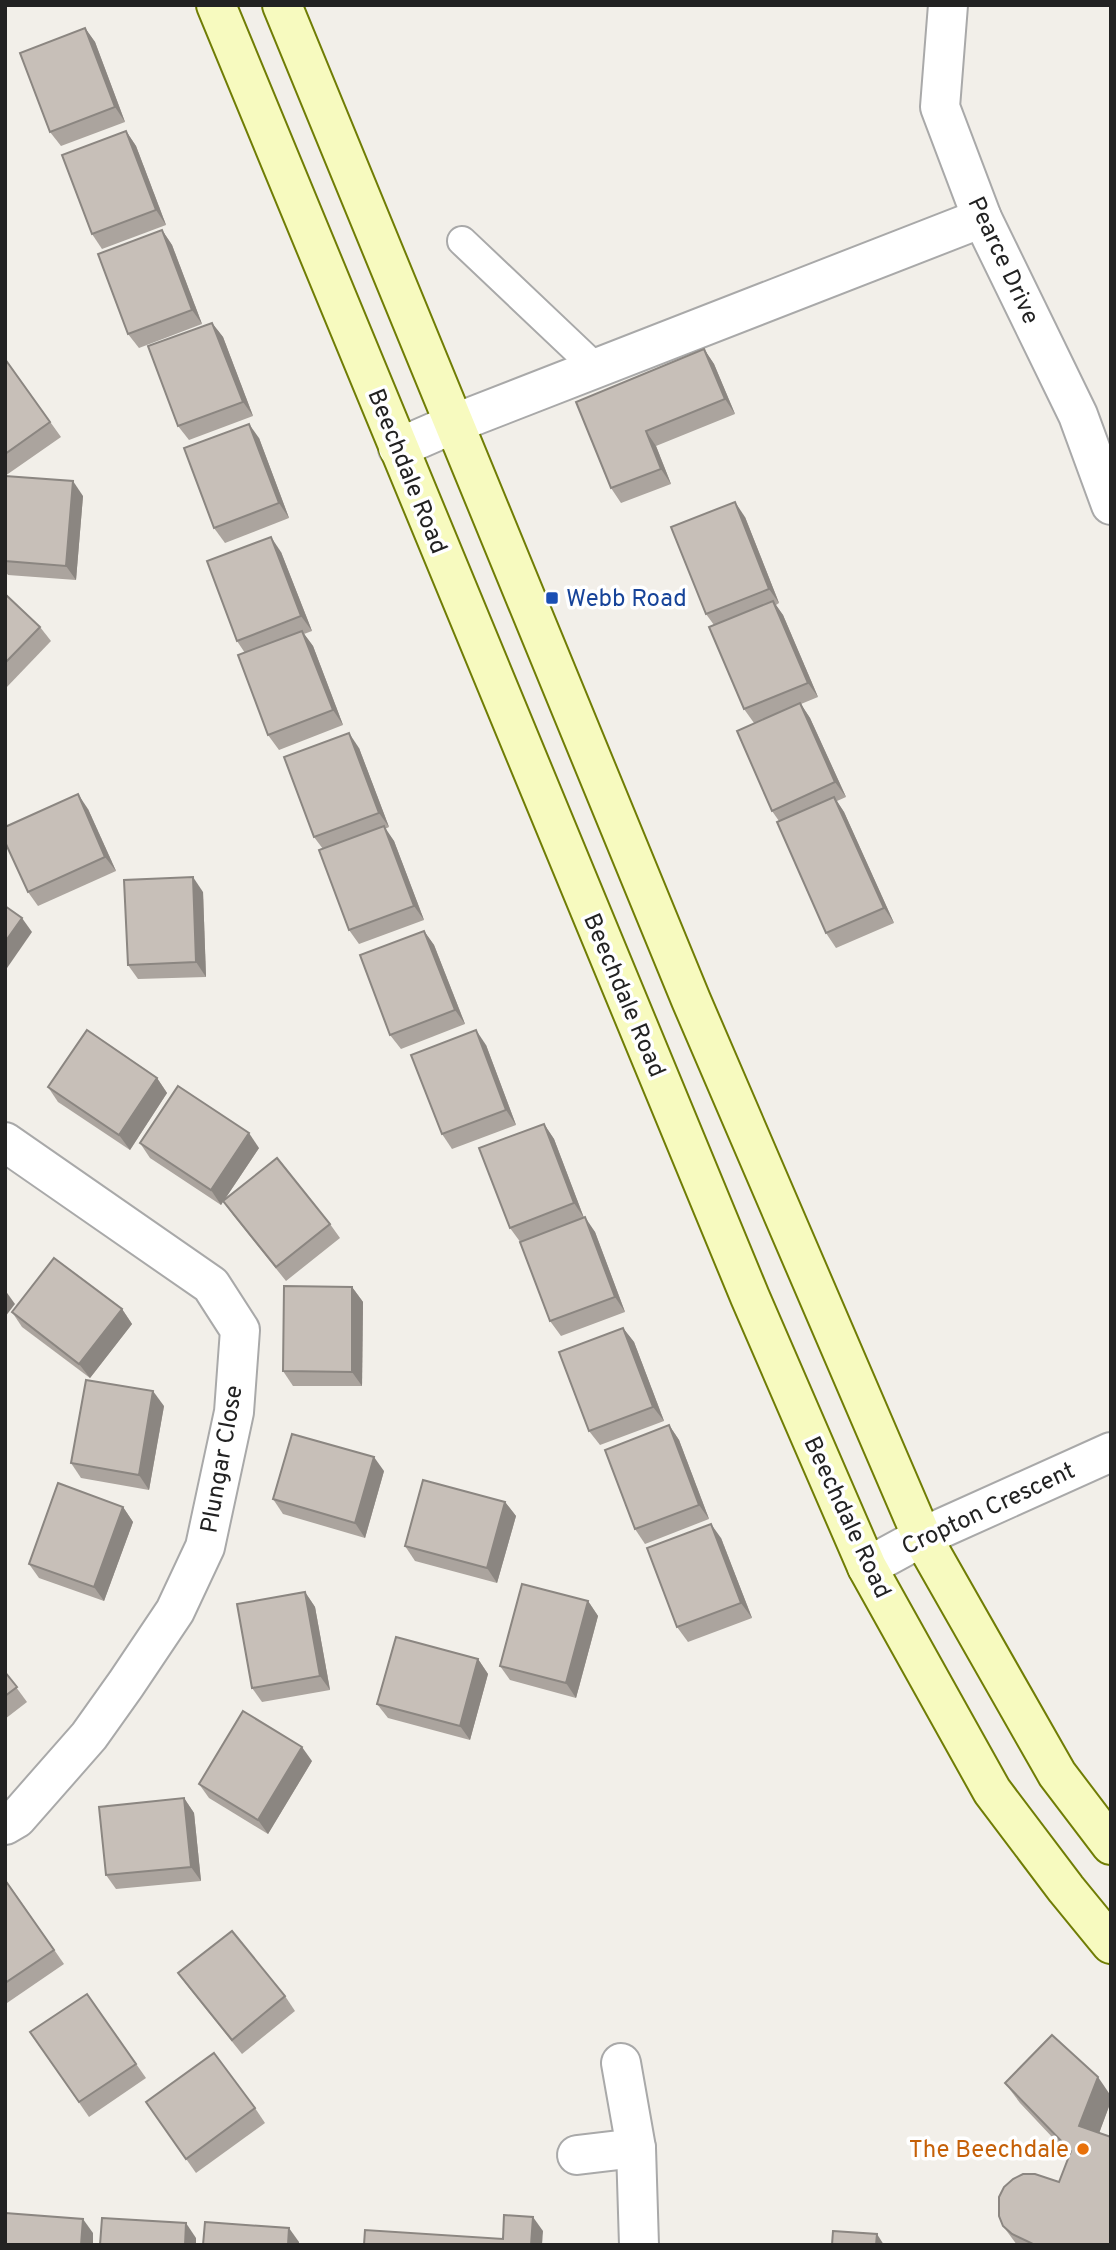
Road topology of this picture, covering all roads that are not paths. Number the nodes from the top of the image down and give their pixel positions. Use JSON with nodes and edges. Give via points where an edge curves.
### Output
{"nodes":[{"id":1,"x":216,"y":5,"type":"edge"},
{"id":2,"x":282,"y":5,"type":"edge"},
{"id":3,"x":948,"y":5,"type":"edge"},
{"id":4,"x":982,"y":218,"type":"junction"},
{"id":5,"x":462,"y":241,"type":"dead end"},
{"id":6,"x":596,"y":369,"type":"junction"},
{"id":7,"x":453,"y":424,"type":"junction"},
{"id":8,"x":398,"y":448,"type":"junction"},
{"id":9,"x":1111,"y":505,"type":"edge"},
{"id":10,"x":5,"y":1142,"type":"edge"},
{"id":11,"x":1111,"y":1452,"type":"edge"},
{"id":12,"x":922,"y":1537,"type":"junction"},
{"id":13,"x":867,"y":1567,"type":"junction"},
{"id":14,"x":5,"y":1825,"type":"edge"},
{"id":15,"x":1111,"y":1846,"type":"edge"},
{"id":16,"x":1111,"y":1944,"type":"edge"},
{"id":17,"x":621,"y":2063,"type":"dead end"},
{"id":18,"x":636,"y":2148,"type":"junction"},
{"id":19,"x":577,"y":2155,"type":"dead end"},
{"id":20,"x":639,"y":2245,"type":"edge"}],
"edges":[{"from":1,"to":8,"type":"street","name":"Beechdale Road"},
{"from":2,"to":7,"type":"street"},
{"from":3,"to":4,"type":"street","name":"Pearce Drive","via":[[940,107]]},
{"from":4,"to":6,"type":"street"},
{"from":4,"to":9,"type":"street","name":"Pearce Drive","via":[[1078,415]]},
{"from":5,"to":6,"type":"lane"},
{"from":6,"to":7,"type":"street"},
{"from":7,"to":8,"type":"street"},
{"from":7,"to":12,"type":"street","via":[[691,1000]]},
{"from":8,"to":13,"type":"street","name":"Beechdale Road"},
{"from":10,"to":14,"type":"street","name":"Plungar Close","via":[[211,1285],[240,1330],[234,1412],[205,1547],[180,1601],[89,1736],[17,1818]]},
{"from":11,"to":12,"type":"street","name":"Cropton Crescent"},
{"from":12,"to":13,"type":"street","name":"Cropton Crescent"},
{"from":12,"to":15,"type":"street","via":[[1058,1774]]},
{"from":13,"to":16,"type":"street","name":"Beechdale Road","via":[[992,1791]]},
{"from":17,"to":18,"type":"street"},
{"from":18,"to":19,"type":"street"},
{"from":18,"to":20,"type":"street"}]}
